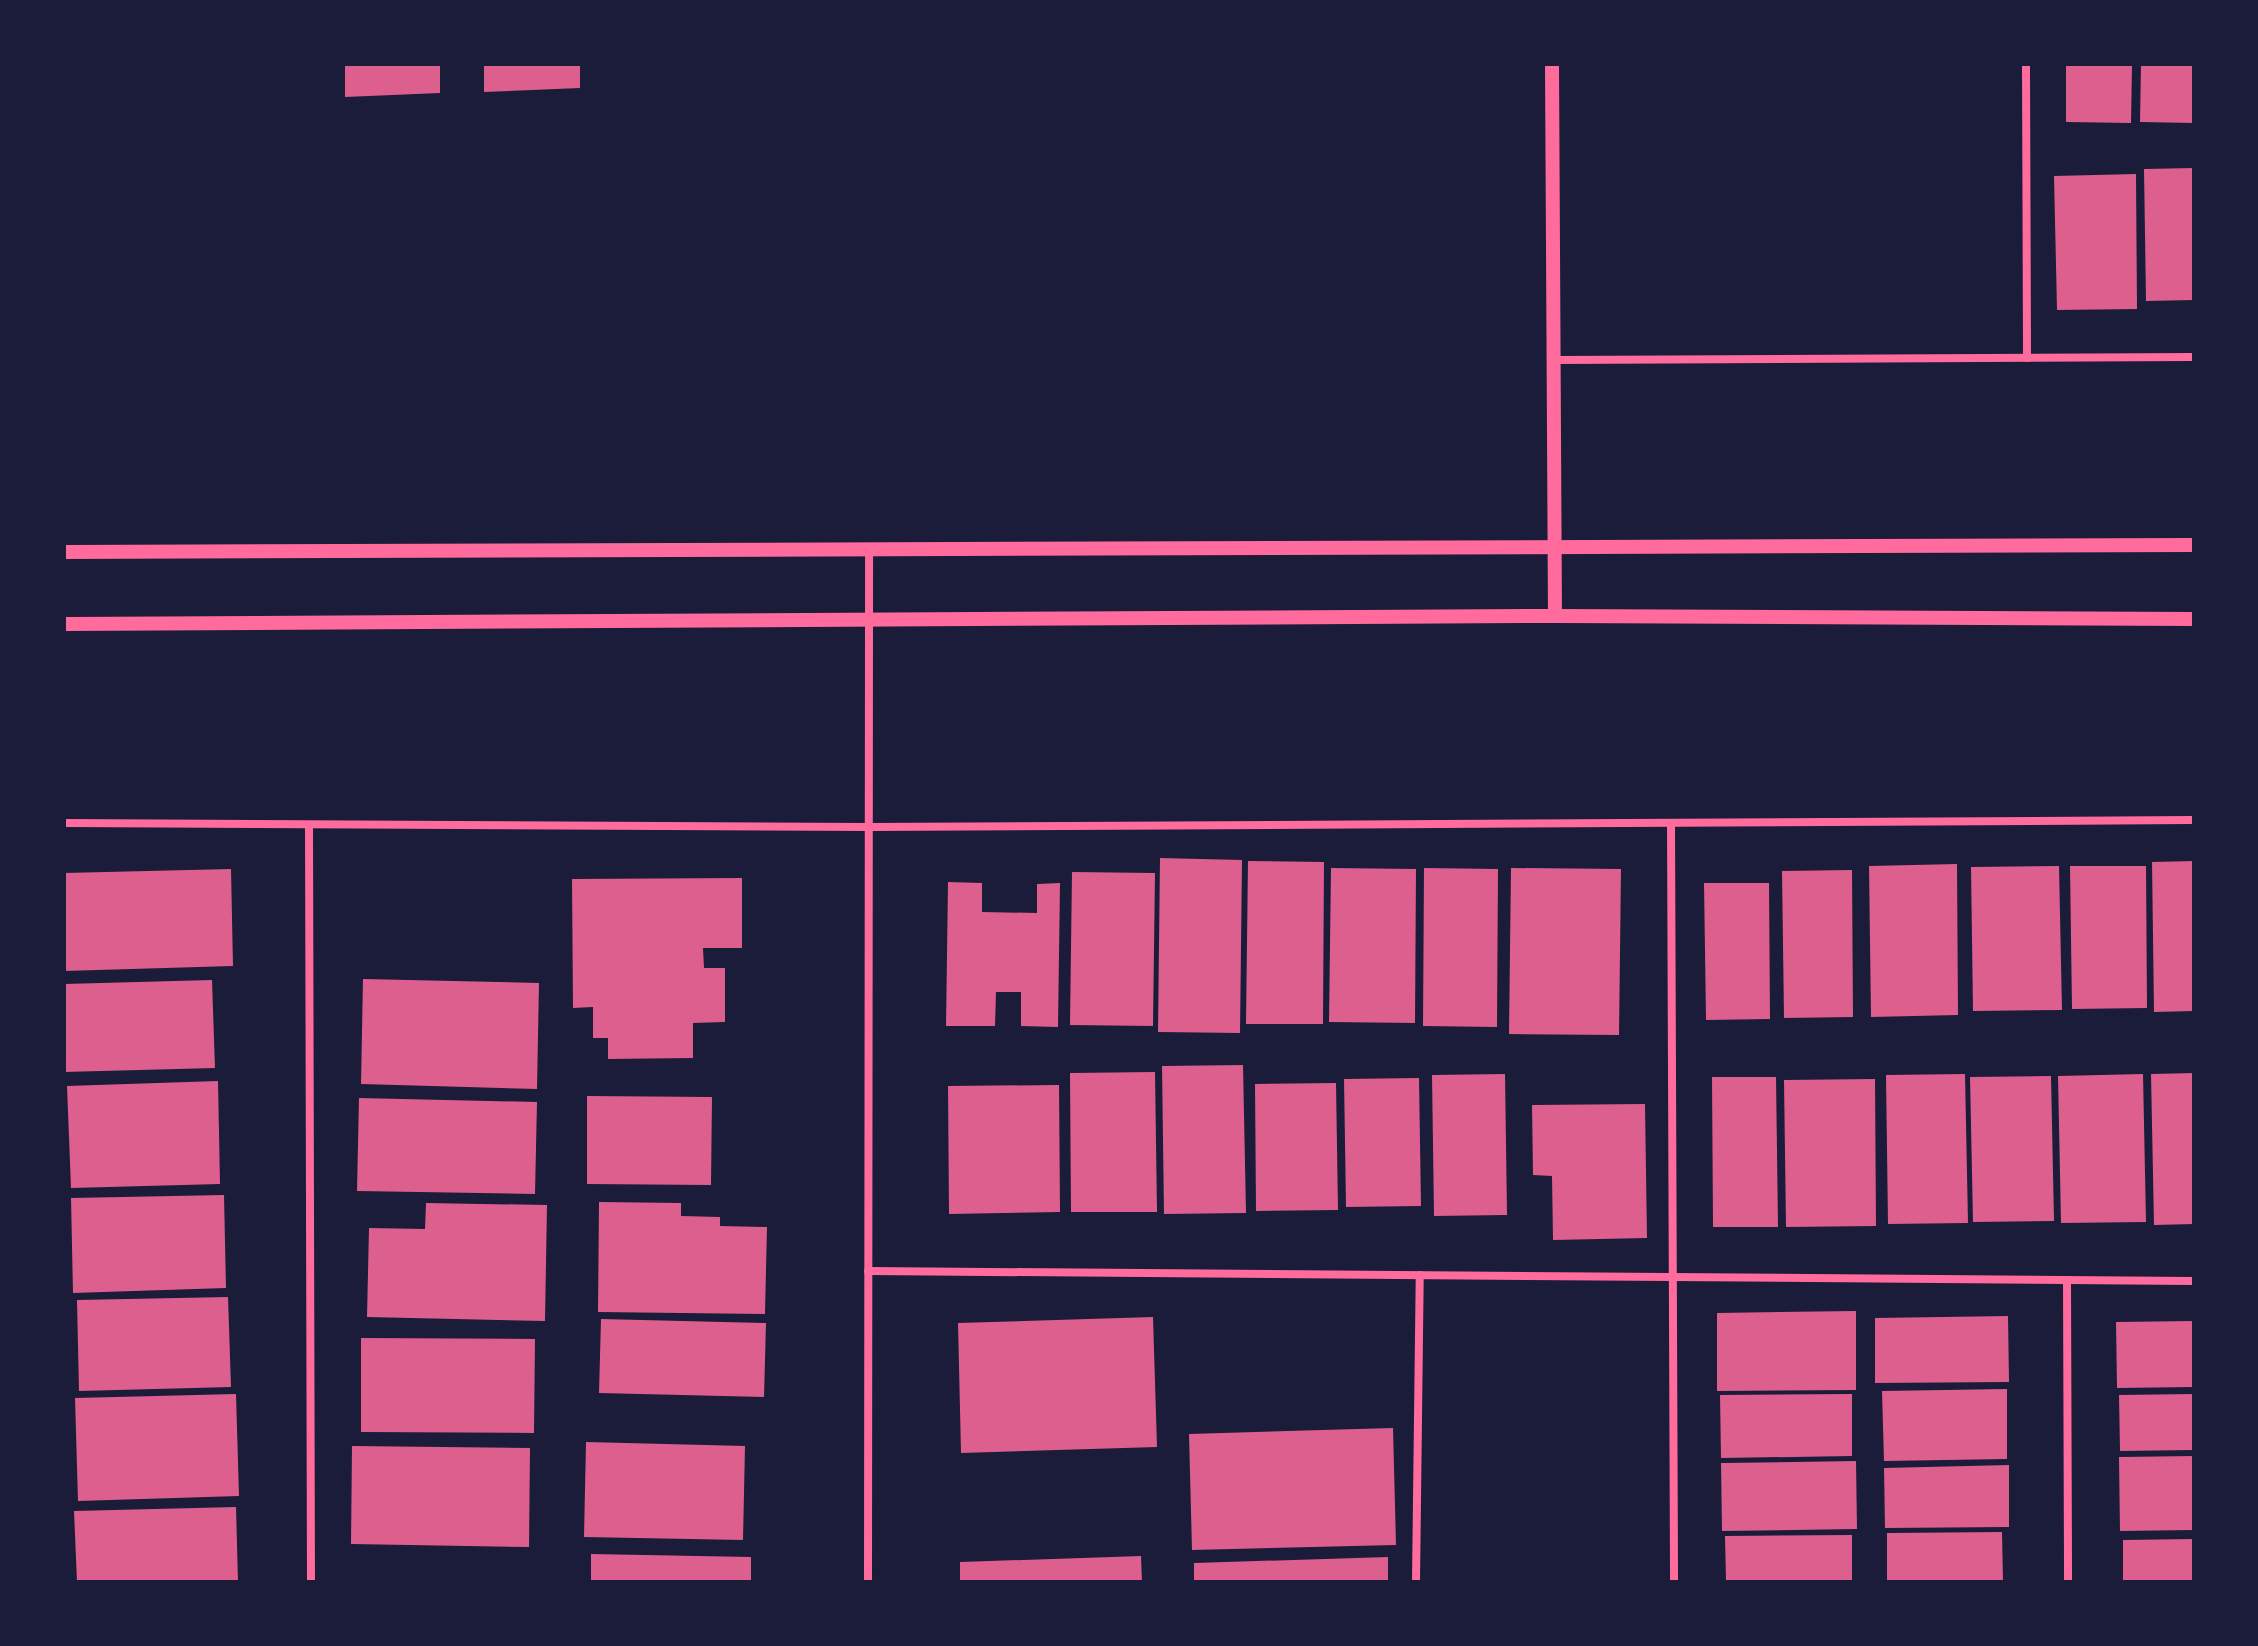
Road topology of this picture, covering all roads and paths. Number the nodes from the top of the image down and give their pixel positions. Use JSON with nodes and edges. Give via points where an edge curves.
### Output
{"nodes":[{"id":1,"x":1552,"y":64,"type":"edge"},
{"id":2,"x":2026,"y":64,"type":"edge"},
{"id":3,"x":2194,"y":357,"type":"edge"},
{"id":4,"x":2027,"y":358,"type":"junction"},
{"id":5,"x":1554,"y":360,"type":"junction"},
{"id":6,"x":2194,"y":545,"type":"edge"},
{"id":7,"x":1554,"y":548,"type":"junction"},
{"id":8,"x":869,"y":550,"type":"junction"},
{"id":9,"x":64,"y":552,"type":"edge"},
{"id":10,"x":1555,"y":616,"type":"junction"},
{"id":11,"x":2194,"y":619,"type":"edge"},
{"id":12,"x":869,"y":620,"type":"junction"},
{"id":13,"x":64,"y":624,"type":"edge"},
{"id":14,"x":2194,"y":820,"type":"edge"},
{"id":15,"x":64,"y":823,"type":"edge"},
{"id":16,"x":1671,"y":823,"type":"junction"},
{"id":17,"x":309,"y":825,"type":"junction"},
{"id":18,"x":869,"y":827,"type":"junction"},
{"id":19,"x":868,"y":1271,"type":"junction"},
{"id":20,"x":1420,"y":1275,"type":"junction"},
{"id":21,"x":1673,"y":1278,"type":"junction"},
{"id":22,"x":2067,"y":1280,"type":"junction"},
{"id":23,"x":2194,"y":1281,"type":"edge"},
{"id":24,"x":311,"y":1582,"type":"edge"},
{"id":25,"x":868,"y":1582,"type":"edge"},
{"id":26,"x":1416,"y":1582,"type":"edge"},
{"id":27,"x":1674,"y":1582,"type":"edge"},
{"id":28,"x":2068,"y":1582,"type":"edge"}],
"edges":[{"from":1,"to":5,"type":"street"},
{"from":2,"to":4,"type":"street"},
{"from":3,"to":4,"type":"street"},
{"from":4,"to":5,"type":"street"},
{"from":5,"to":7,"type":"street"},
{"from":6,"to":7,"type":"street"},
{"from":7,"to":8,"type":"street"},
{"from":7,"to":10,"type":"street"},
{"from":8,"to":9,"type":"street"},
{"from":8,"to":12,"type":"street"},
{"from":10,"to":11,"type":"street"},
{"from":10,"to":12,"type":"street"},
{"from":12,"to":13,"type":"street"},
{"from":12,"to":18,"type":"street"},
{"from":14,"to":16,"type":"street"},
{"from":15,"to":17,"type":"street"},
{"from":16,"to":18,"type":"street"},
{"from":16,"to":21,"type":"street"},
{"from":17,"to":18,"type":"street"},
{"from":17,"to":24,"type":"street"},
{"from":18,"to":19,"type":"street"},
{"from":19,"to":20,"type":"street"},
{"from":19,"to":25,"type":"street"},
{"from":20,"to":21,"type":"street"},
{"from":20,"to":26,"type":"street"},
{"from":21,"to":22,"type":"street"},
{"from":21,"to":27,"type":"street"},
{"from":22,"to":23,"type":"street"},
{"from":22,"to":28,"type":"street"}]}
